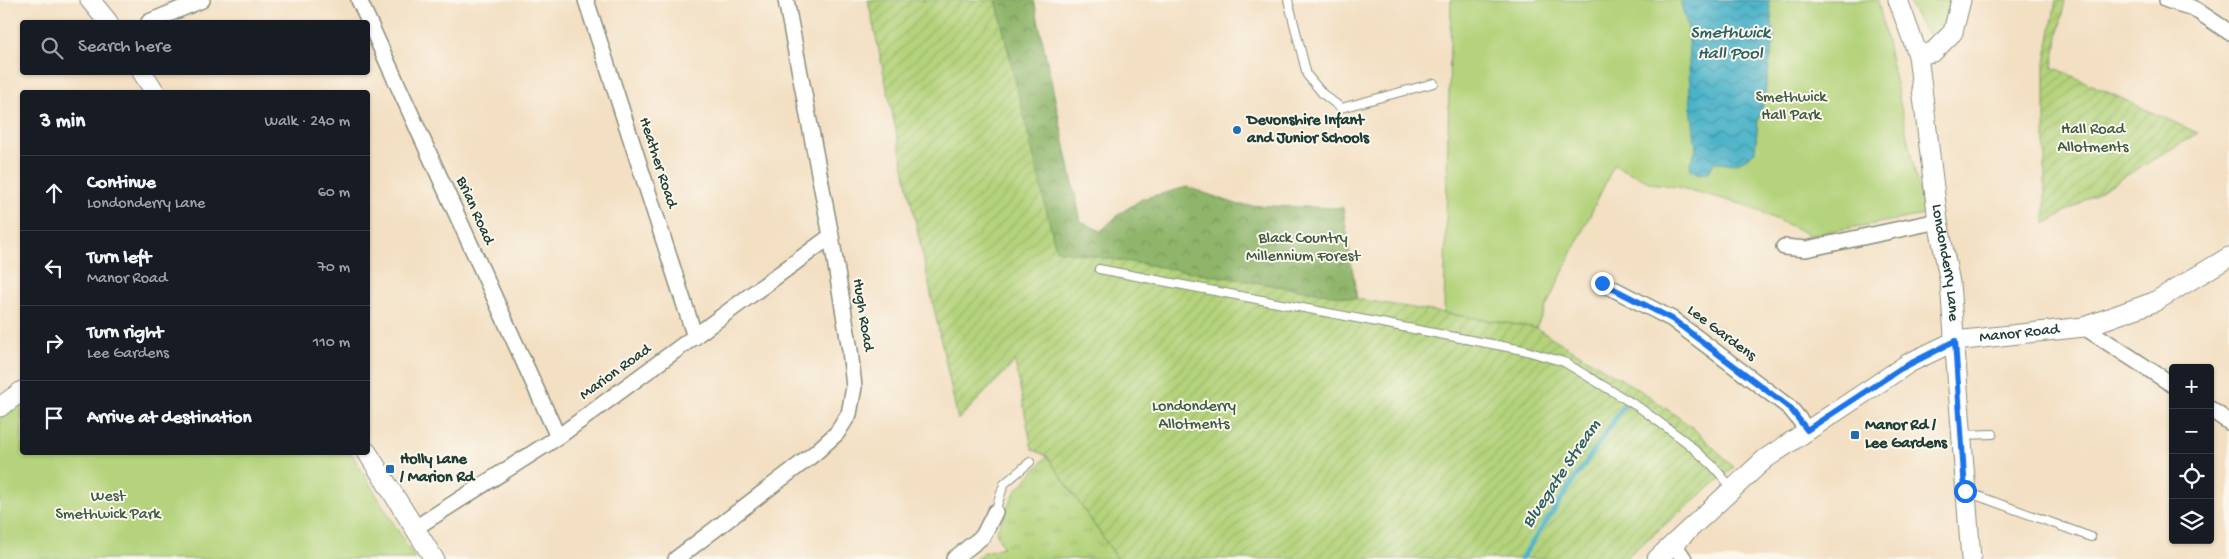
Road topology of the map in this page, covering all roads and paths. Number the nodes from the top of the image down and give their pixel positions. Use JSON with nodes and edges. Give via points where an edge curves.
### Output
{"nodes":[{"id":1,"x":90,"y":0,"type":"edge"},
{"id":2,"x":202,"y":0,"type":"edge"},
{"id":3,"x":359,"y":0,"type":"edge"},
{"id":4,"x":586,"y":0,"type":"edge"},
{"id":5,"x":786,"y":0,"type":"edge"},
{"id":6,"x":1288,"y":0,"type":"edge"},
{"id":7,"x":1898,"y":0,"type":"edge"},
{"id":8,"x":1961,"y":0,"type":"edge"},
{"id":9,"x":2167,"y":0,"type":"edge"},
{"id":10,"x":106,"y":20,"type":"edge"},
{"id":11,"x":154,"y":20,"type":"edge"},
{"id":12,"x":368,"y":20,"type":"edge"},
{"id":13,"x":370,"y":24,"type":"edge"},
{"id":14,"x":2229,"y":32,"type":"edge"},
{"id":15,"x":1918,"y":55,"type":"junction"},
{"id":16,"x":144,"y":75,"type":"edge"},
{"id":17,"x":1434,"y":83,"type":"dead end"},
{"id":18,"x":153,"y":90,"type":"edge"},
{"id":19,"x":1938,"y":220,"type":"junction"},
{"id":20,"x":832,"y":236,"type":"junction"},
{"id":21,"x":1784,"y":247,"type":"dead end"},
{"id":22,"x":2229,"y":257,"type":"edge"},
{"id":23,"x":1099,"y":269,"type":"dead end"},
{"id":24,"x":1602,"y":283,"type":"dead end"},
{"id":25,"x":2084,"y":327,"type":"junction"},
{"id":26,"x":695,"y":337,"type":"junction"},
{"id":27,"x":1955,"y":341,"type":"junction"},
{"id":28,"x":2169,"y":382,"type":"edge"},
{"id":29,"x":20,"y":393,"type":"edge"},
{"id":30,"x":0,"y":407,"type":"edge"},
{"id":31,"x":2214,"y":412,"type":"edge"},
{"id":32,"x":2229,"y":422,"type":"edge"},
{"id":33,"x":1807,"y":430,"type":"junction"},
{"id":34,"x":1993,"y":434,"type":"dead end"},
{"id":35,"x":1962,"y":435,"type":"junction"},
{"id":36,"x":558,"y":437,"type":"junction"},
{"id":37,"x":369,"y":455,"type":"edge"},
{"id":38,"x":1030,"y":462,"type":"dead end"},
{"id":39,"x":1733,"y":488,"type":"junction"},
{"id":40,"x":1965,"y":491,"type":"junction"},
{"id":41,"x":995,"y":512,"type":"joint"},
{"id":42,"x":415,"y":528,"type":"junction"},
{"id":43,"x":2091,"y":537,"type":"dead end"},
{"id":44,"x":1679,"y":551,"type":"edge"},
{"id":45,"x":434,"y":559,"type":"edge"},
{"id":46,"x":676,"y":559,"type":"edge"},
{"id":47,"x":954,"y":559,"type":"edge"},
{"id":48,"x":1657,"y":559,"type":"edge"},
{"id":49,"x":1971,"y":559,"type":"edge"}],
"edges":[{"from":1,"to":10,"type":"street"},
{"from":2,"to":11,"type":"street"},
{"from":3,"to":12,"type":"street","name":"Brian Road"},
{"from":4,"to":26,"type":"street","name":"Heather Road"},
{"from":5,"to":20,"type":"street","name":"Hugh Road"},
{"from":6,"to":17,"type":"lane","via":[[1307,75],[1341,108]]},
{"from":7,"to":15,"type":"street","name":"Londonderry Lane"},
{"from":8,"to":15,"type":"street","via":[[1953,32],[1933,52]]},
{"from":9,"to":14,"type":"street","via":[[2193,8]]},
{"from":13,"to":36,"type":"street","name":"Brian Road"},
{"from":15,"to":19,"type":"street","name":"Londonderry Lane"},
{"from":16,"to":18,"type":"street"},
{"from":19,"to":21,"type":"street","via":[[1806,249]]},
{"from":19,"to":27,"type":"street","name":"Londonderry Lane","via":[[1950,282]]},
{"from":20,"to":26,"type":"street","name":"Marion Road"},
{"from":20,"to":46,"type":"street","name":"Hugh Road","via":[[854,387],[848,414],[837,433],[815,453]]},
{"from":22,"to":25,"type":"street","name":"Manor Road","via":[[2154,302]]},
{"from":23,"to":39,"type":"lane","via":[[1522,350],[1564,362],[1640,408],[1685,441]]},
{"from":24,"to":33,"type":"street","name":"Lee Gardens","via":[[1672,319],[1790,408]]},
{"from":25,"to":27,"type":"street","name":"Manor Road"},
{"from":25,"to":28,"type":"street"},
{"from":26,"to":36,"type":"street","name":"Marion Road"},
{"from":27,"to":33,"type":"street","name":"Manor Road","via":[[1900,369]]},
{"from":27,"to":35,"type":"street","name":"Londonderry Lane"},
{"from":29,"to":30,"type":"street"},
{"from":31,"to":32,"type":"street"},
{"from":33,"to":39,"type":"street","name":"Manor Road","via":[[1765,459]]},
{"from":34,"to":35,"type":"lane"},
{"from":35,"to":40,"type":"street","name":"Londonderry Lane"},
{"from":36,"to":42,"type":"street","name":"Marion Road"},
{"from":37,"to":42,"type":"street"},
{"from":38,"to":41,"type":"lane","via":[[1004,484]]},
{"from":39,"to":44,"type":"street","name":"Manor Road"},
{"from":40,"to":43,"type":"lane"},
{"from":40,"to":49,"type":"street","name":"Londonderry Lane"},
{"from":41,"to":47,"type":"street","via":[[988,541]]},
{"from":42,"to":45,"type":"street"},
{"from":44,"to":48,"type":"street","name":"Manor Road"}]}
